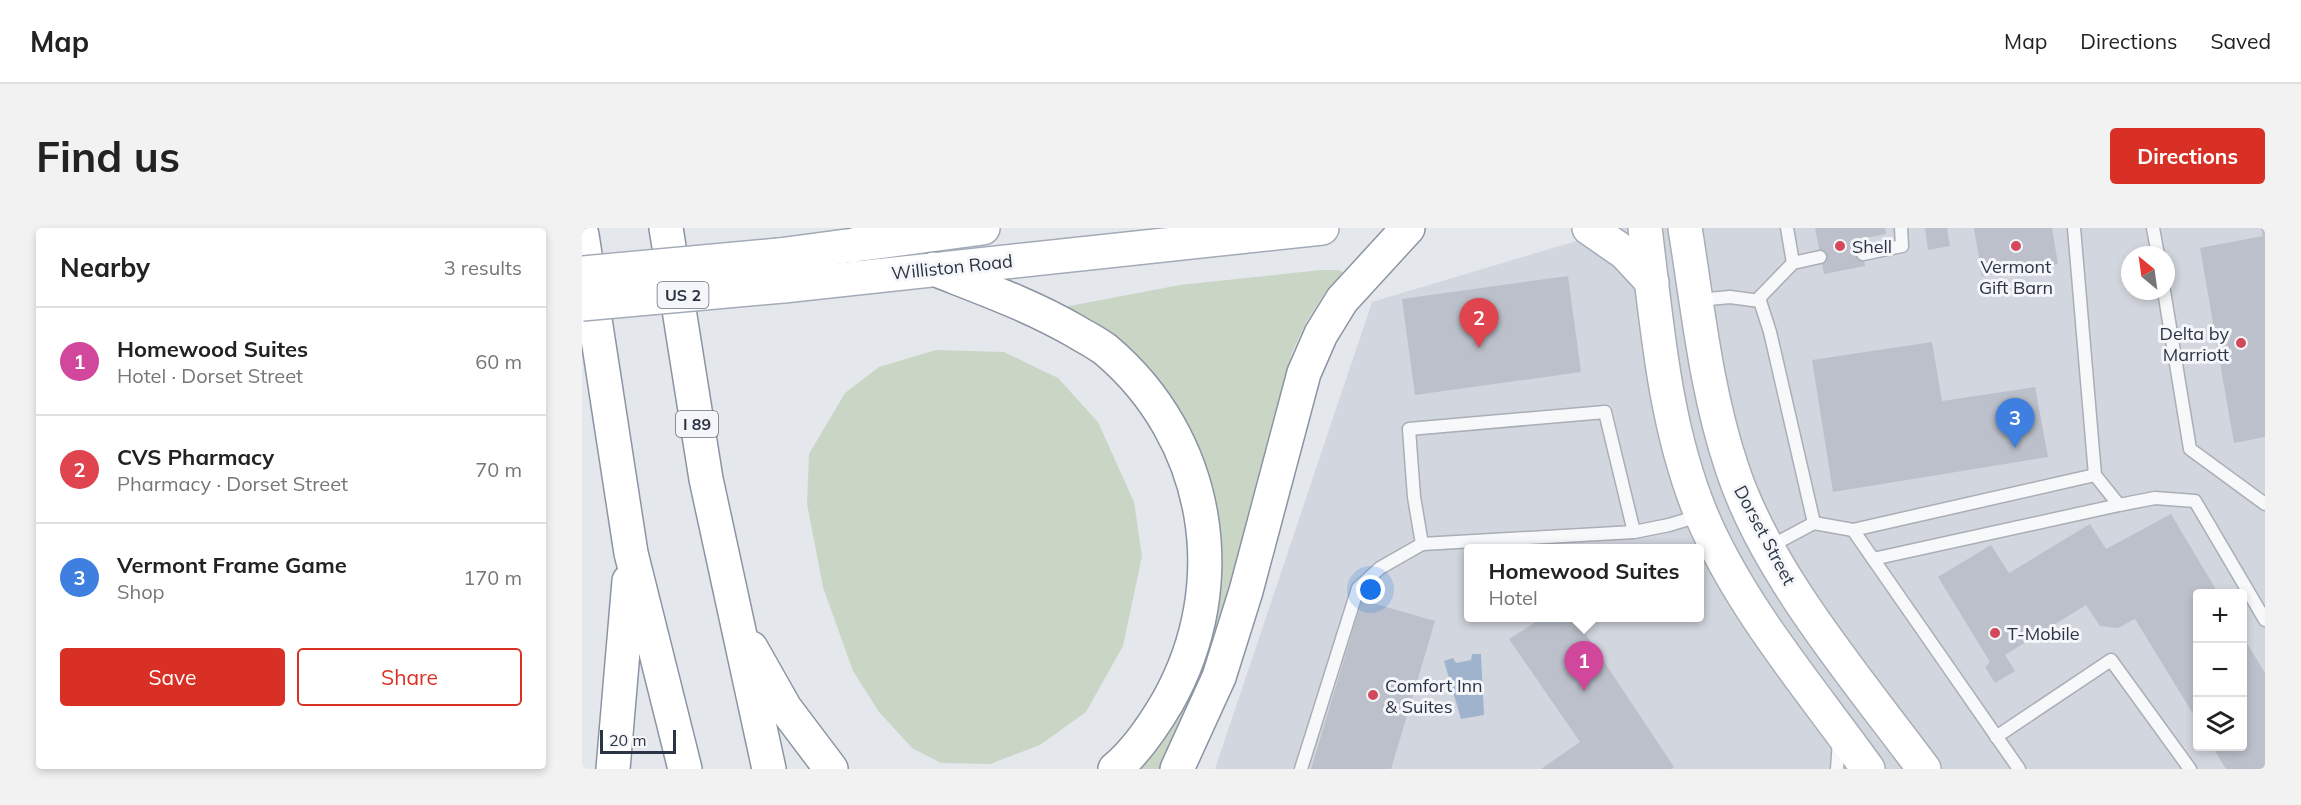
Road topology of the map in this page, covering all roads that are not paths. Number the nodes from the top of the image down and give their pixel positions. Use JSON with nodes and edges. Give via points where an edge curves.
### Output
{"nodes":[{"id":1,"x":666,"y":228,"type":"edge"},
{"id":2,"x":897,"y":228,"type":"edge"},
{"id":3,"x":983,"y":228,"type":"edge"},
{"id":4,"x":1322,"y":228,"type":"edge"},
{"id":5,"x":1408,"y":228,"type":"edge"},
{"id":6,"x":1589,"y":228,"type":"edge"},
{"id":7,"x":1645,"y":228,"type":"edge"},
{"id":8,"x":1685,"y":228,"type":"edge"},
{"id":9,"x":1787,"y":228,"type":"edge"},
{"id":10,"x":1902,"y":228,"type":"edge"},
{"id":11,"x":2074,"y":228,"type":"edge"},
{"id":12,"x":2153,"y":228,"type":"edge"},
{"id":13,"x":582,"y":235,"type":"edge"},
{"id":14,"x":852,"y":246,"type":"junction"},
{"id":15,"x":2156,"y":246,"type":"edge"},
{"id":16,"x":1863,"y":254,"type":"dead end"},
{"id":17,"x":1820,"y":257,"type":"dead end"},
{"id":18,"x":1793,"y":263,"type":"junction"},
{"id":19,"x":934,"y":269,"type":"junction"},
{"id":20,"x":781,"y":270,"type":"junction"},
{"id":21,"x":582,"y":273,"type":"edge"},
{"id":22,"x":1652,"y":282,"type":"junction"},
{"id":23,"x":1697,"y":300,"type":"junction"},
{"id":24,"x":2165,"y":300,"type":"edge"},
{"id":25,"x":1760,"y":301,"type":"junction"},
{"id":26,"x":582,"y":304,"type":"edge"},
{"id":27,"x":2095,"y":475,"type":"junction"},
{"id":28,"x":2265,"y":504,"type":"edge"},
{"id":29,"x":2119,"y":506,"type":"junction"},
{"id":30,"x":1702,"y":515,"type":"junction"},
{"id":31,"x":1814,"y":523,"type":"junction"},
{"id":32,"x":1853,"y":530,"type":"junction"},
{"id":33,"x":1634,"y":532,"type":"junction"},
{"id":34,"x":1422,"y":544,"type":"junction"},
{"id":35,"x":1768,"y":548,"type":"junction"},
{"id":36,"x":631,"y":553,"type":"junction"},
{"id":37,"x":1874,"y":560,"type":"junction"},
{"id":38,"x":1730,"y":571,"type":"junction"},
{"id":39,"x":734,"y":618,"type":"junction"},
{"id":40,"x":2265,"y":621,"type":"edge"},
{"id":41,"x":1840,"y":729,"type":"junction"},
{"id":42,"x":1996,"y":736,"type":"junction"},
{"id":43,"x":613,"y":769,"type":"edge"},
{"id":44,"x":685,"y":769,"type":"edge"},
{"id":45,"x":769,"y":769,"type":"edge"},
{"id":46,"x":831,"y":769,"type":"edge"},
{"id":47,"x":1115,"y":769,"type":"edge"},
{"id":48,"x":1177,"y":769,"type":"edge"},
{"id":49,"x":1301,"y":769,"type":"edge"},
{"id":50,"x":1837,"y":769,"type":"edge"},
{"id":51,"x":1868,"y":769,"type":"edge"},
{"id":52,"x":1924,"y":769,"type":"edge"},
{"id":53,"x":2019,"y":769,"type":"edge"},
{"id":54,"x":2190,"y":769,"type":"edge"}],
"edges":[{"from":1,"to":39,"type":"main road","number":"I 89","via":[[706,479]]},
{"from":2,"to":14,"type":"main road"},
{"from":3,"to":14,"type":"main road","name":"Williston Road","number":"US 2"},
{"from":4,"to":19,"type":"main road","name":"Williston Road","number":"US 2"},
{"from":5,"to":48,"type":"main road","via":[[1342,300],[1304,373],[1219,677]]},
{"from":6,"to":22,"type":"main road","via":[[1625,253]]},
{"from":7,"to":22,"type":"main road"},
{"from":8,"to":23,"type":"main road","name":"Dorset Street"},
{"from":9,"to":18,"type":"lane"},
{"from":10,"to":16,"type":"lane","via":[[1902,246]]},
{"from":11,"to":27,"type":"lane"},
{"from":12,"to":15,"type":"lane"},
{"from":13,"to":36,"type":"main road"},
{"from":14,"to":20,"type":"main road","name":"Williston Road","number":"US 2"},
{"from":17,"to":18,"type":"lane"},
{"from":18,"to":25,"type":"lane"},
{"from":19,"to":20,"type":"main road","name":"Williston Road","number":"US 2"},
{"from":19,"to":47,"type":"main road","via":[[1046,314],[1104,348],[1127,369],[1164,416],[1190,473],[1204,528],[1206,583],[1193,646],[1180,679],[1143,739]]},
{"from":20,"to":21,"type":"main road","name":"Williston Road","number":"US 2","bridge":true},
{"from":20,"to":26,"type":"main road","name":"Williston Road","number":"US 2","bridge":true},
{"from":22,"to":30,"type":"main road","via":[[1672,418],[1688,480]]},
{"from":23,"to":25,"type":"lane","via":[[1730,297]]},
{"from":23,"to":35,"type":"main road","name":"Dorset Street","via":[[1713,398],[1729,460]]},
{"from":24,"to":28,"type":"lane","via":[[2190,449]]},
{"from":25,"to":31,"type":"lane"},
{"from":27,"to":29,"type":"lane"},
{"from":27,"to":32,"type":"lane"},
{"from":29,"to":37,"type":"lane"},
{"from":29,"to":40,"type":"lane","via":[[2155,498],[2195,501]]},
{"from":30,"to":33,"type":"lane"},
{"from":30,"to":38,"type":"main road"},
{"from":31,"to":32,"type":"lane"},
{"from":31,"to":35,"type":"lane"},
{"from":32,"to":37,"type":"lane"},
{"from":33,"to":34,"type":"lane"},
{"from":33,"to":34,"type":"lane","via":[[1605,411],[1409,429]]},
{"from":34,"to":49,"type":"lane","via":[[1380,568],[1358,588]]},
{"from":35,"to":38,"type":"main road"},
{"from":35,"to":52,"type":"main road","name":"Dorset Street"},
{"from":36,"to":43,"type":"main road"},
{"from":36,"to":44,"type":"main road"},
{"from":37,"to":42,"type":"lane"},
{"from":38,"to":41,"type":"main road"},
{"from":39,"to":45,"type":"main road","number":"I 89"},
{"from":39,"to":46,"type":"main road","via":[[785,708]]},
{"from":41,"to":50,"type":"lane"},
{"from":41,"to":51,"type":"main road"},
{"from":42,"to":53,"type":"lane"},
{"from":42,"to":54,"type":"lane","via":[[2110,660]]}]}
